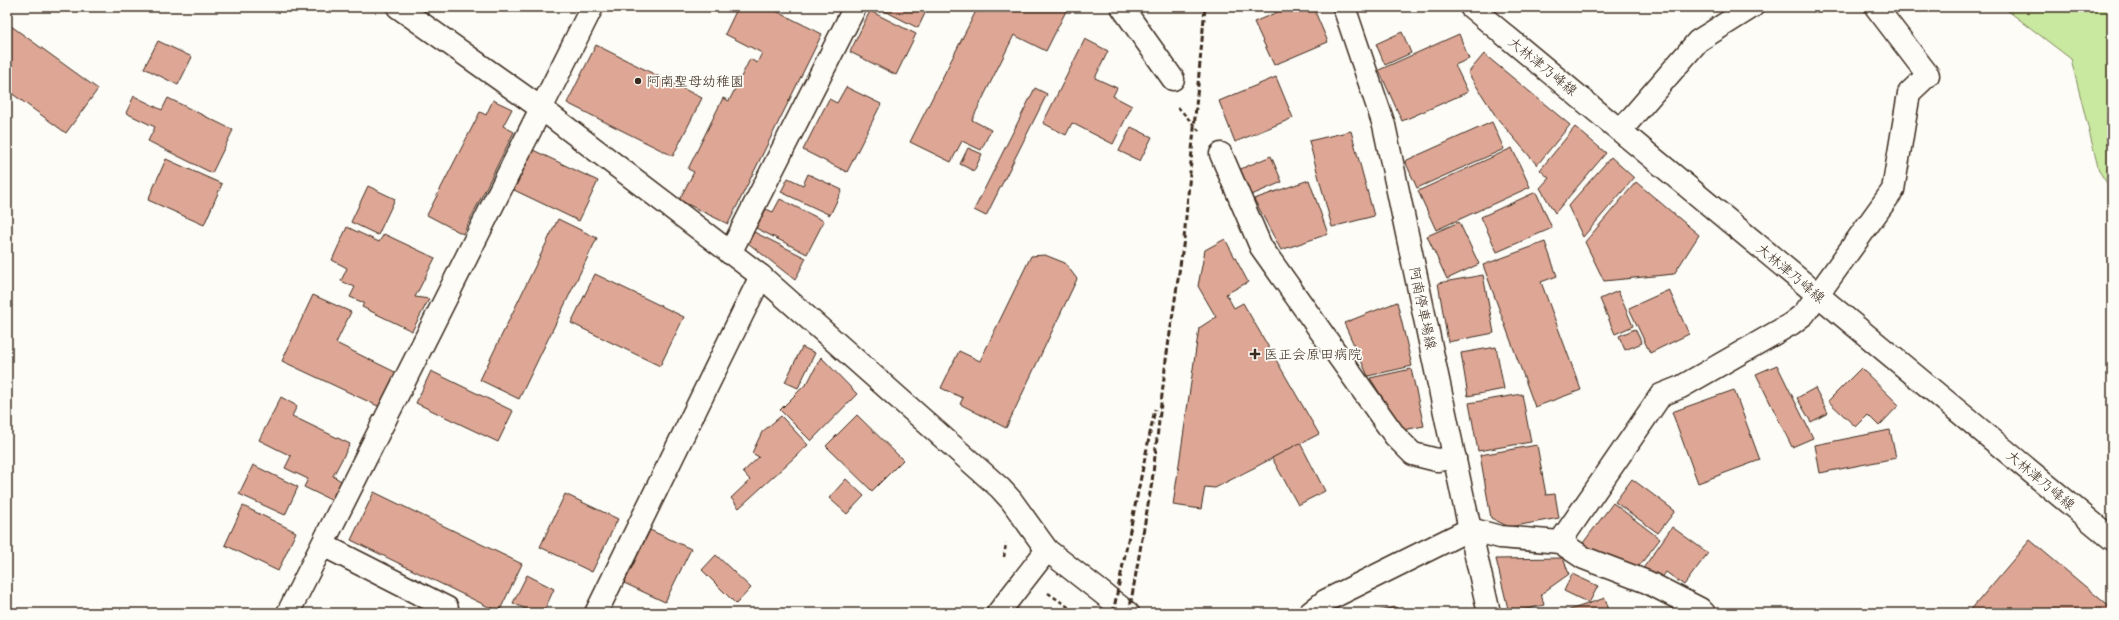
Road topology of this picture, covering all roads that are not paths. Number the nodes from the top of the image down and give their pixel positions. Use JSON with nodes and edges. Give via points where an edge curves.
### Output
{"nodes":[{"id":1,"x":398,"y":7,"type":"edge"},
{"id":2,"x":592,"y":7,"type":"edge"},
{"id":3,"x":855,"y":7,"type":"edge"},
{"id":4,"x":1122,"y":7,"type":"edge"},
{"id":5,"x":1344,"y":7,"type":"edge"},
{"id":6,"x":1471,"y":7,"type":"edge"},
{"id":7,"x":1752,"y":7,"type":"edge"},
{"id":8,"x":1876,"y":7,"type":"edge"},
{"id":9,"x":1174,"y":79,"type":"road end"},
{"id":10,"x":542,"y":109,"type":"junction"},
{"id":11,"x":1621,"y":130,"type":"junction"},
{"id":12,"x":1221,"y":154,"type":"road end"},
{"id":13,"x":730,"y":253,"type":"junction"},
{"id":14,"x":761,"y":276,"type":"junction"},
{"id":15,"x":1817,"y":295,"type":"junction"},
{"id":16,"x":1455,"y":458,"type":"junction"},
{"id":17,"x":1470,"y":529,"type":"junction"},
{"id":18,"x":2112,"y":539,"type":"edge"},
{"id":19,"x":1560,"y":542,"type":"junction"},
{"id":20,"x":323,"y":545,"type":"junction"},
{"id":21,"x":1047,"y":550,"type":"junction"},
{"id":22,"x":447,"y":608,"type":"dead end"},
{"id":23,"x":288,"y":613,"type":"edge"},
{"id":24,"x":596,"y":613,"type":"edge"},
{"id":25,"x":998,"y":613,"type":"edge"},
{"id":26,"x":1128,"y":613,"type":"edge"},
{"id":27,"x":1310,"y":613,"type":"edge"},
{"id":28,"x":1489,"y":613,"type":"edge"},
{"id":29,"x":1704,"y":613,"type":"edge"}],
"edges":[{"from":1,"to":10,"type":"street"},
{"from":2,"to":10,"type":"street"},
{"from":3,"to":13,"type":"street"},
{"from":4,"to":9,"type":"street"},
{"from":5,"to":16,"type":"street","name":"阿南停車場線","via":[[1384,125]]},
{"from":6,"to":11,"type":"street","name":"大林津乃峰線"},
{"from":7,"to":11,"type":"street","via":[[1698,41]]},
{"from":8,"to":15,"type":"street","via":[[1928,75],[1909,93],[1893,190]]},
{"from":10,"to":13,"type":"street"},
{"from":10,"to":20,"type":"street"},
{"from":11,"to":15,"type":"street","name":"大林津乃峰線"},
{"from":12,"to":16,"type":"street","via":[[1261,247],[1395,436],[1413,454],[1437,460]]},
{"from":13,"to":14,"type":"street"},
{"from":14,"to":21,"type":"street","via":[[1000,488]]},
{"from":14,"to":24,"type":"street"},
{"from":15,"to":18,"type":"street","name":"大林津乃峰線"},
{"from":15,"to":19,"type":"street","via":[[1804,314],[1791,324],[1681,387],[1661,395]]},
{"from":16,"to":17,"type":"street","name":"阿南停車場線"},
{"from":17,"to":19,"type":"street","via":[[1500,537]]},
{"from":17,"to":27,"type":"street","via":[[1325,601]]},
{"from":17,"to":28,"type":"street","name":"阿南停車場線"},
{"from":19,"to":29,"type":"street","via":[[1584,558],[1647,582]]},
{"from":20,"to":22,"type":"street"},
{"from":20,"to":23,"type":"street"},
{"from":21,"to":25,"type":"street"},
{"from":21,"to":26,"type":"street"}]}
